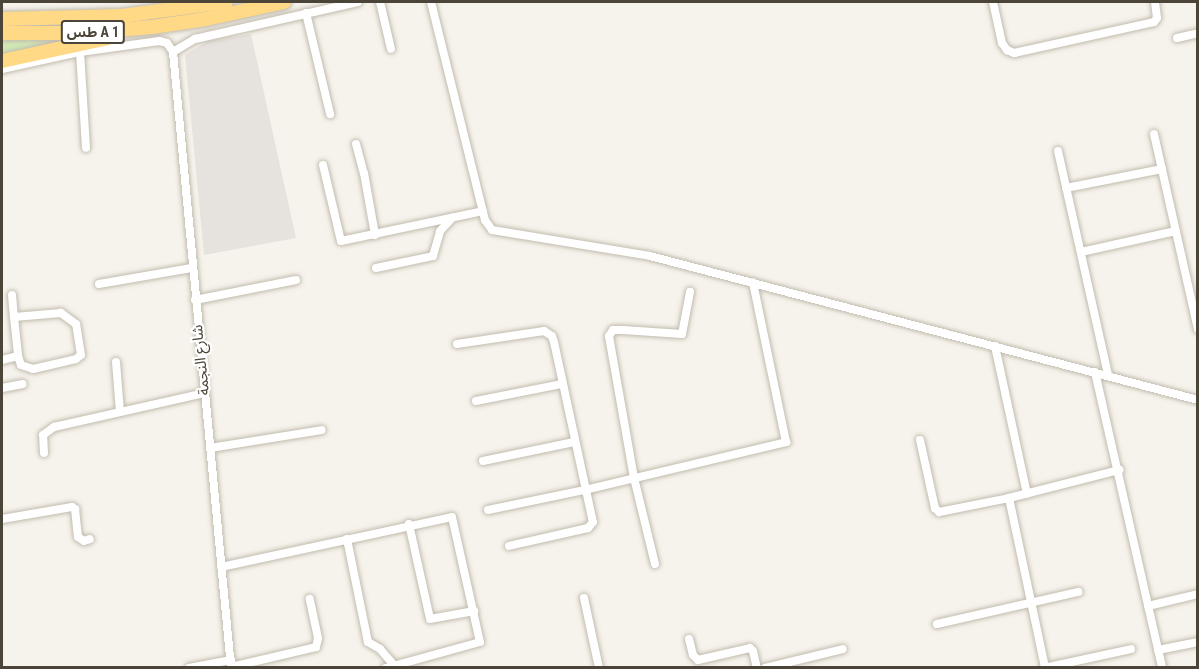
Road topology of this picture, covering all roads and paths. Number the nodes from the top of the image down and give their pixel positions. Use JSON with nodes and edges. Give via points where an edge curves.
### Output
{"nodes":[{"id":1,"x":226,"y":2,"type":"edge"},
{"id":2,"x":284,"y":2,"type":"edge"},
{"id":3,"x":358,"y":2,"type":"edge"},
{"id":4,"x":380,"y":2,"type":"edge"},
{"id":5,"x":430,"y":2,"type":"edge"},
{"id":6,"x":993,"y":2,"type":"edge"},
{"id":7,"x":1155,"y":2,"type":"edge"},
{"id":8,"x":306,"y":13,"type":"junction"},
{"id":9,"x":2,"y":19,"type":"edge"},
{"id":10,"x":183,"y":23,"type":"junction"},
{"id":11,"x":2,"y":33,"type":"edge"},
{"id":12,"x":1197,"y":33,"type":"edge"},
{"id":13,"x":1177,"y":38,"type":"dead end"},
{"id":14,"x":391,"y":49,"type":"dead end"},
{"id":15,"x":80,"y":52,"type":"junction"},
{"id":16,"x":173,"y":52,"type":"junction"},
{"id":17,"x":2,"y":61,"type":"edge"},
{"id":18,"x":2,"y":69,"type":"edge"},
{"id":19,"x":330,"y":114,"type":"dead end"},
{"id":20,"x":1154,"y":134,"type":"dead end"},
{"id":21,"x":356,"y":144,"type":"dead end"},
{"id":22,"x":86,"y":148,"type":"dead end"},
{"id":23,"x":1058,"y":151,"type":"dead end"},
{"id":24,"x":323,"y":165,"type":"dead end"},
{"id":25,"x":1162,"y":169,"type":"junction"},
{"id":26,"x":1066,"y":188,"type":"junction"},
{"id":27,"x":483,"y":211,"type":"junction"},
{"id":28,"x":452,"y":218,"type":"junction"},
{"id":29,"x":1176,"y":231,"type":"junction"},
{"id":30,"x":375,"y":235,"type":"junction"},
{"id":31,"x":1081,"y":252,"type":"junction"},
{"id":32,"x":192,"y":268,"type":"junction"},
{"id":33,"x":376,"y":268,"type":"dead end"},
{"id":34,"x":296,"y":280,"type":"dead end"},
{"id":35,"x":753,"y":282,"type":"junction"},
{"id":36,"x":99,"y":284,"type":"dead end"},
{"id":37,"x":690,"y":292,"type":"dead end"},
{"id":38,"x":12,"y":295,"type":"dead end"},
{"id":39,"x":195,"y":300,"type":"junction"},
{"id":40,"x":14,"y":317,"type":"junction"},
{"id":41,"x":1197,"y":329,"type":"edge"},
{"id":42,"x":457,"y":344,"type":"dead end"},
{"id":43,"x":995,"y":346,"type":"junction"},
{"id":44,"x":18,"y":356,"type":"junction"},
{"id":45,"x":2,"y":360,"type":"edge"},
{"id":46,"x":116,"y":363,"type":"dead end"},
{"id":47,"x":1095,"y":372,"type":"junction"},
{"id":48,"x":1108,"y":375,"type":"junction"},
{"id":49,"x":23,"y":384,"type":"dead end"},
{"id":50,"x":562,"y":384,"type":"junction"},
{"id":51,"x":2,"y":388,"type":"edge"},
{"id":52,"x":205,"y":393,"type":"junction"},
{"id":53,"x":1197,"y":400,"type":"edge"},
{"id":54,"x":476,"y":401,"type":"dead end"},
{"id":55,"x":120,"y":412,"type":"junction"},
{"id":56,"x":322,"y":430,"type":"dead end"},
{"id":57,"x":920,"y":440,"type":"dead end"},
{"id":58,"x":574,"y":442,"type":"junction"},
{"id":59,"x":210,"y":448,"type":"junction"},
{"id":60,"x":44,"y":453,"type":"dead end"},
{"id":61,"x":483,"y":460,"type":"dead end"},
{"id":62,"x":1119,"y":470,"type":"junction"},
{"id":63,"x":634,"y":478,"type":"junction"},
{"id":64,"x":585,"y":490,"type":"junction"},
{"id":65,"x":1027,"y":494,"type":"junction"},
{"id":66,"x":1009,"y":498,"type":"junction"},
{"id":67,"x":488,"y":510,"type":"dead end"},
{"id":68,"x":2,"y":519,"type":"edge"},
{"id":69,"x":409,"y":525,"type":"junction"},
{"id":70,"x":90,"y":539,"type":"dead end"},
{"id":71,"x":347,"y":539,"type":"junction"},
{"id":72,"x":509,"y":546,"type":"dead end"},
{"id":73,"x":656,"y":564,"type":"dead end"},
{"id":74,"x":221,"y":567,"type":"junction"},
{"id":75,"x":1078,"y":592,"type":"dead end"},
{"id":76,"x":1197,"y":594,"type":"edge"},
{"id":77,"x":584,"y":597,"type":"dead end"},
{"id":78,"x":310,"y":599,"type":"dead end"},
{"id":79,"x":1031,"y":603,"type":"junction"},
{"id":80,"x":1148,"y":606,"type":"junction"},
{"id":81,"x":474,"y":611,"type":"junction"},
{"id":82,"x":937,"y":624,"type":"dead end"},
{"id":83,"x":689,"y":639,"type":"dead end"},
{"id":84,"x":1197,"y":642,"type":"edge"},
{"id":85,"x":843,"y":649,"type":"dead end"},
{"id":86,"x":1131,"y":649,"type":"dead end"},
{"id":87,"x":1158,"y":650,"type":"junction"},
{"id":88,"x":231,"y":665,"type":"edge"},
{"id":89,"x":390,"y":666,"type":"edge"},
{"id":90,"x":1044,"y":667,"type":"edge"},
{"id":91,"x":189,"y":668,"type":"edge"},
{"id":92,"x":599,"y":668,"type":"edge"},
{"id":93,"x":757,"y":668,"type":"edge"},
{"id":94,"x":765,"y":668,"type":"edge"},
{"id":95,"x":1161,"y":668,"type":"edge"}],
"edges":[{"from":1,"to":9,"type":"highway","via":[[112,17]]},
{"from":2,"to":10,"type":"highway"},
{"from":3,"to":8,"type":"street"},
{"from":4,"to":14,"type":"street"},
{"from":5,"to":27,"type":"street"},
{"from":6,"to":7,"type":"street","via":[[1002,44],[1014,53],[1154,22]]},
{"from":8,"to":16,"type":"street","via":[[195,39]]},
{"from":8,"to":19,"type":"street"},
{"from":10,"to":11,"type":"highway","number":"طس A 1","via":[[100,32]]},
{"from":10,"to":17,"type":"highway"},
{"from":12,"to":13,"type":"street"},
{"from":15,"to":16,"type":"street","via":[[159,41],[167,43]]},
{"from":15,"to":18,"type":"street"},
{"from":15,"to":22,"type":"street"},
{"from":16,"to":32,"type":"street","name":"شارع النجمة"},
{"from":20,"to":25,"type":"street"},
{"from":21,"to":30,"type":"street"},
{"from":23,"to":26,"type":"street"},
{"from":24,"to":30,"type":"street","via":[[340,240]]},
{"from":25,"to":26,"type":"street"},
{"from":25,"to":29,"type":"street"},
{"from":26,"to":31,"type":"street"},
{"from":27,"to":28,"type":"street"},
{"from":27,"to":35,"type":"street","via":[[492,230],[651,256]]},
{"from":28,"to":30,"type":"street"},
{"from":28,"to":33,"type":"street","via":[[440,231],[433,256]]},
{"from":29,"to":31,"type":"street"},
{"from":29,"to":41,"type":"street"},
{"from":31,"to":48,"type":"street"},
{"from":32,"to":36,"type":"street"},
{"from":32,"to":39,"type":"street","name":"شارع النجمة"},
{"from":34,"to":39,"type":"street"},
{"from":35,"to":43,"type":"street"},
{"from":35,"to":63,"type":"street","via":[[786,442]]},
{"from":37,"to":63,"type":"street","via":[[682,334],[613,330],[609,336]]},
{"from":38,"to":40,"type":"street"},
{"from":39,"to":52,"type":"street","name":"شارع النجمة"},
{"from":40,"to":44,"type":"street"},
{"from":40,"to":44,"type":"street","via":[[61,314],[76,324],[81,351],[76,359],[33,369],[21,365]]},
{"from":42,"to":50,"type":"street","via":[[548,333],[552,336]]},
{"from":43,"to":47,"type":"street"},
{"from":43,"to":65,"type":"street"},
{"from":44,"to":45,"type":"street"},
{"from":46,"to":55,"type":"street"},
{"from":47,"to":48,"type":"street"},
{"from":47,"to":62,"type":"street"},
{"from":48,"to":53,"type":"street"},
{"from":49,"to":51,"type":"street"},
{"from":50,"to":54,"type":"street"},
{"from":50,"to":58,"type":"street"},
{"from":52,"to":55,"type":"street"},
{"from":52,"to":59,"type":"street","name":"شارع النجمة"},
{"from":55,"to":60,"type":"street","via":[[48,430],[43,435]]},
{"from":56,"to":59,"type":"street"},
{"from":57,"to":66,"type":"street","via":[[939,512]]},
{"from":58,"to":61,"type":"street"},
{"from":58,"to":64,"type":"street"},
{"from":59,"to":74,"type":"street","name":"شارع النجمة"},
{"from":62,"to":65,"type":"street"},
{"from":62,"to":80,"type":"street"},
{"from":63,"to":64,"type":"street"},
{"from":63,"to":73,"type":"street"},
{"from":64,"to":67,"type":"street"},
{"from":64,"to":72,"type":"street","via":[[592,526]]},
{"from":65,"to":66,"type":"street"},
{"from":66,"to":79,"type":"street"},
{"from":68,"to":70,"type":"street","via":[[72,507],[80,539]]},
{"from":69,"to":71,"type":"street"},
{"from":69,"to":81,"type":"street","via":[[452,517]]},
{"from":69,"to":81,"type":"street","via":[[430,619]]},
{"from":71,"to":74,"type":"street"},
{"from":71,"to":89,"type":"street","via":[[368,642],[380,649]]},
{"from":74,"to":88,"type":"street","name":"شارع النجمة"},
{"from":75,"to":79,"type":"street"},
{"from":76,"to":80,"type":"street"},
{"from":77,"to":92,"type":"street"},
{"from":78,"to":88,"type":"street","via":[[318,638],[316,647]]},
{"from":79,"to":82,"type":"street"},
{"from":79,"to":90,"type":"street"},
{"from":80,"to":87,"type":"street"},
{"from":81,"to":89,"type":"street","via":[[480,642]]},
{"from":83,"to":93,"type":"street","via":[[698,660],[750,648]]},
{"from":84,"to":87,"type":"street"},
{"from":85,"to":94,"type":"street"},
{"from":86,"to":90,"type":"street"},
{"from":87,"to":95,"type":"street"},
{"from":88,"to":91,"type":"street"}]}
